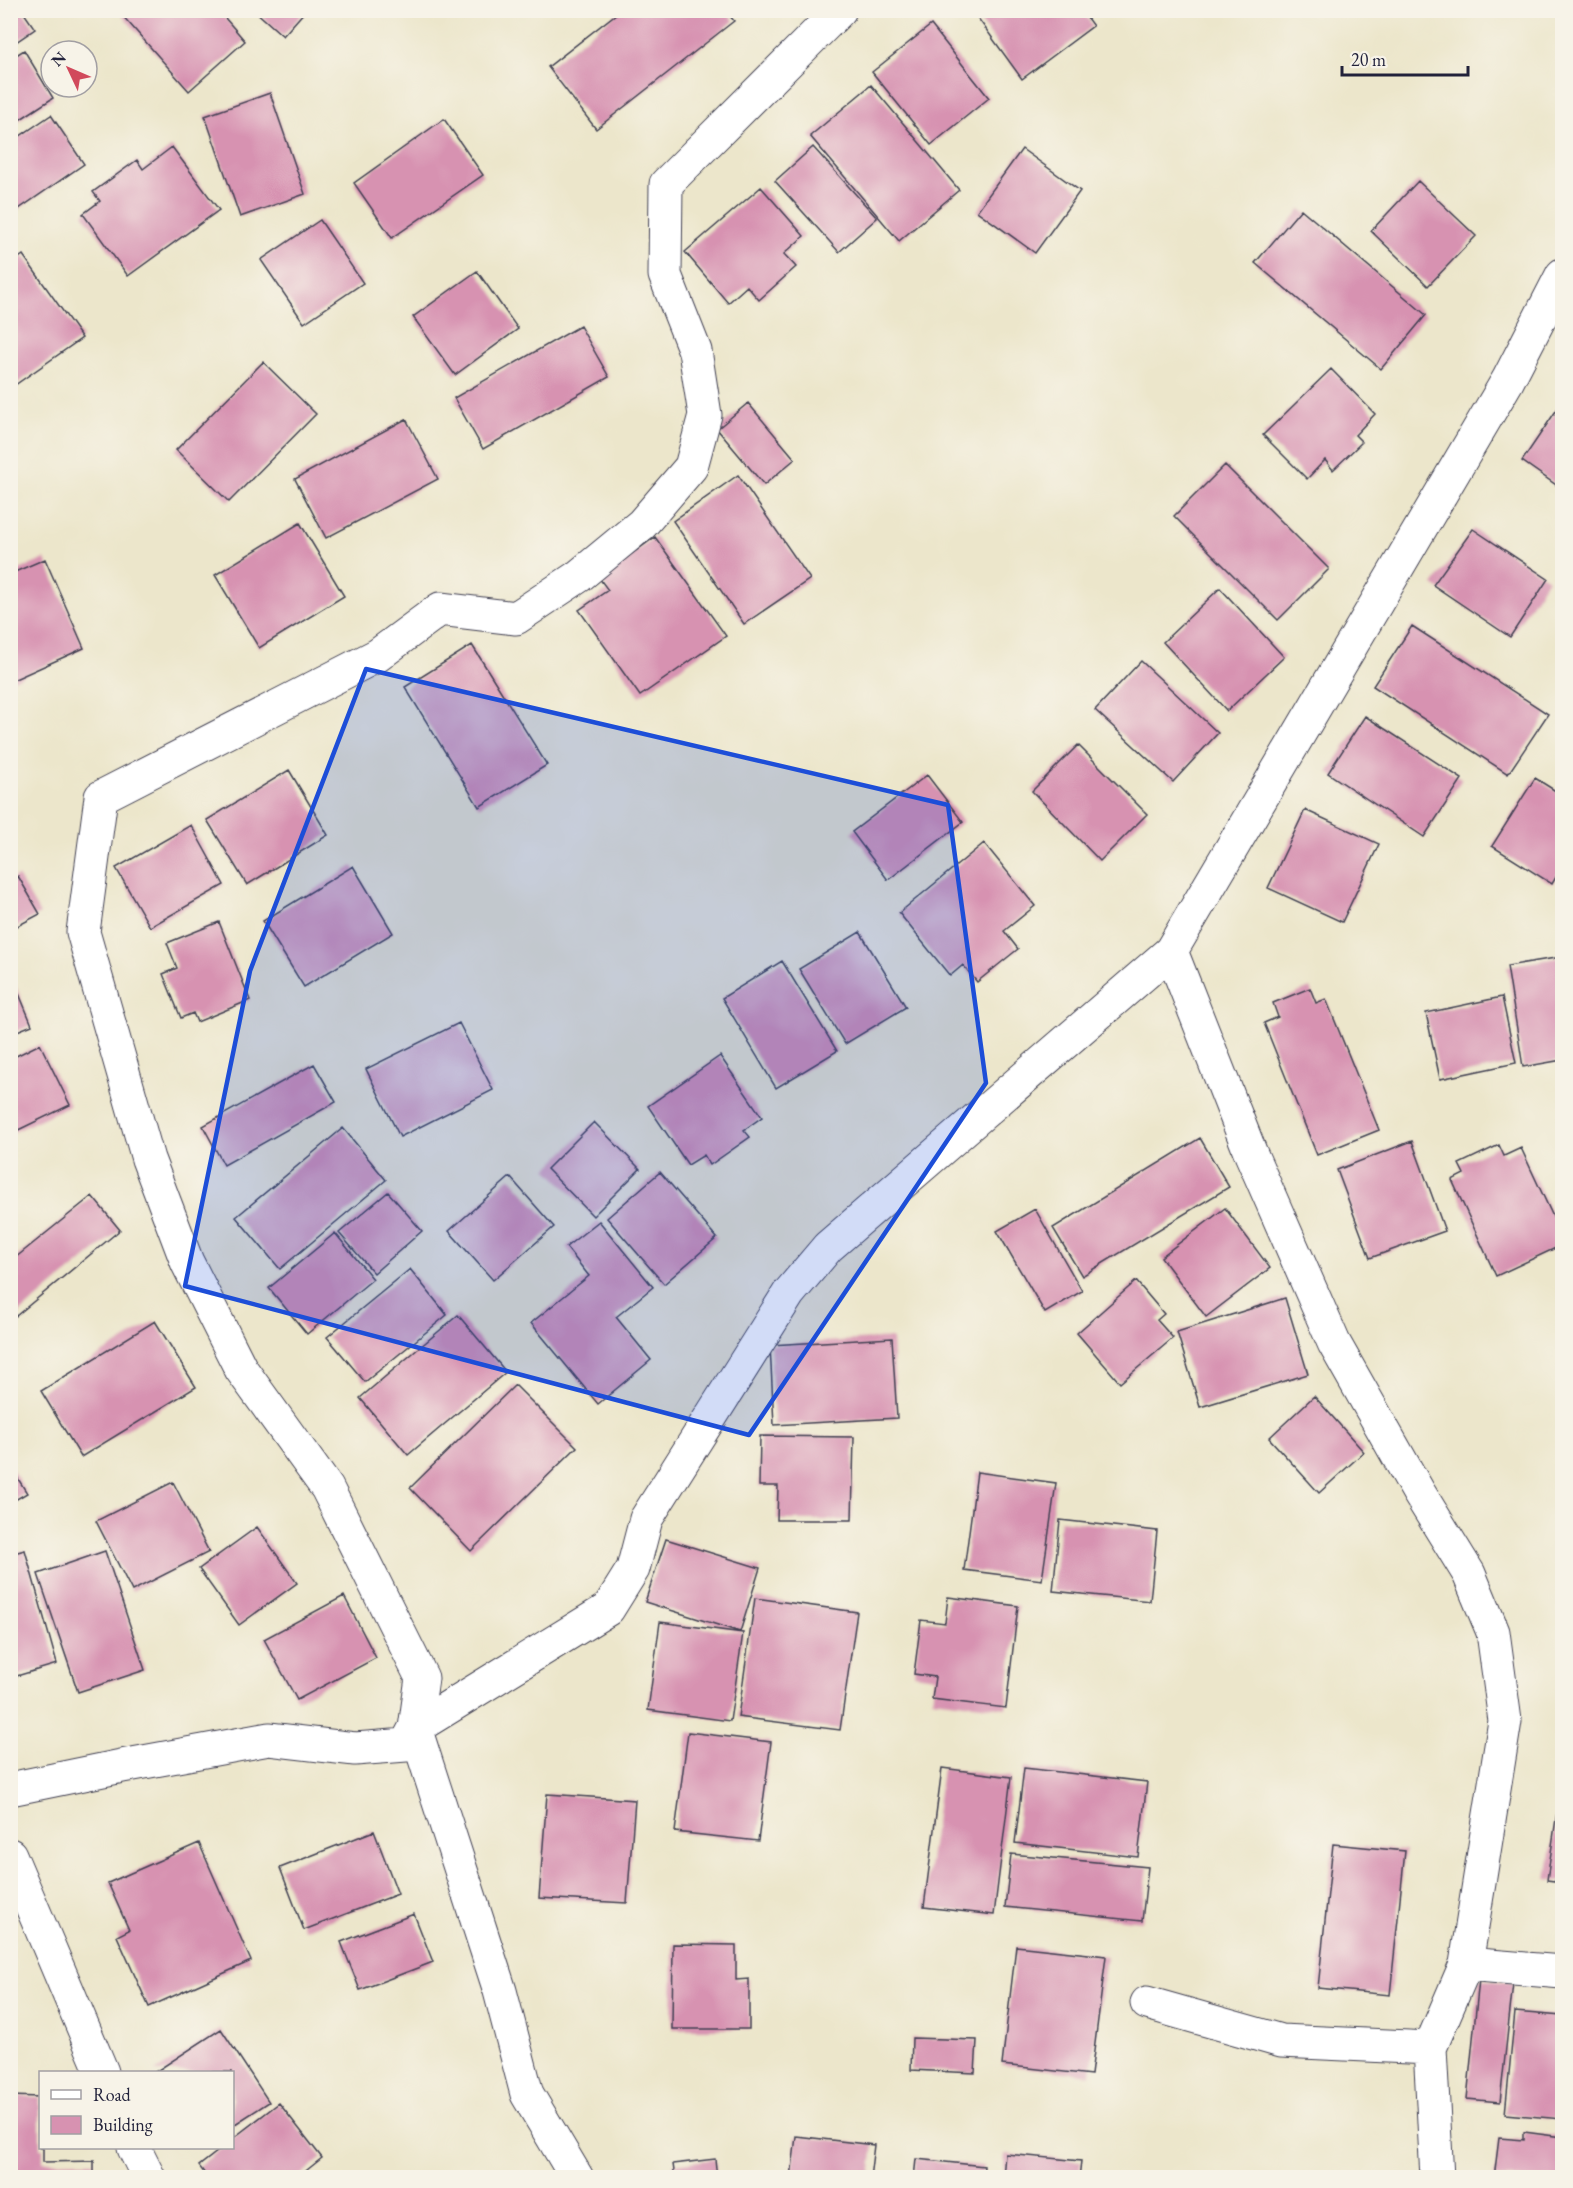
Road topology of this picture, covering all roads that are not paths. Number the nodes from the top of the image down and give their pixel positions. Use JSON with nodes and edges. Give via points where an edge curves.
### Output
{"nodes":[{"id":1,"x":840,"y":10,"type":"edge"},
{"id":2,"x":1563,"y":275,"type":"edge"},
{"id":3,"x":1171,"y":951,"type":"junction"},
{"id":4,"x":415,"y":1728,"type":"junction"},
{"id":5,"x":10,"y":1789,"type":"edge"},
{"id":6,"x":10,"y":1855,"type":"edge"},
{"id":7,"x":1466,"y":1964,"type":"junction"},
{"id":8,"x":1563,"y":1972,"type":"edge"},
{"id":9,"x":1147,"y":2003,"type":"dead end"},
{"id":10,"x":1430,"y":2048,"type":"junction"},
{"id":11,"x":101,"y":2071,"type":"edge"},
{"id":12,"x":134,"y":2149,"type":"edge"},
{"id":13,"x":149,"y":2178,"type":"edge"},
{"id":14,"x":576,"y":2178,"type":"edge"},
{"id":15,"x":1437,"y":2178,"type":"edge"}],
"edges":[{"from":1,"to":4,"type":"street","via":[[666,184],[665,275],[695,351],[705,416],[691,467],[642,524],[579,576],[516,618],[440,609],[378,655],[101,797],[83,932],[148,1159],[187,1262],[241,1369],[327,1488],[422,1678]]},
{"from":2,"to":3,"type":"street","via":[[1508,380]]},
{"from":3,"to":4,"type":"street","via":[[828,1247],[796,1285],[646,1519],[633,1569],[608,1609]]},
{"from":3,"to":7,"type":"street","via":[[1251,1154],[1334,1343],[1469,1574],[1493,1632],[1506,1721]]},
{"from":4,"to":5,"type":"street","via":[[406,1745],[355,1749],[269,1739]]},
{"from":4,"to":14,"type":"street","via":[[500,1991],[527,2094]]},
{"from":6,"to":11,"type":"street"},
{"from":7,"to":8,"type":"street"},
{"from":7,"to":10,"type":"street"},
{"from":9,"to":10,"type":"street","via":[[1281,2041]]},
{"from":10,"to":15,"type":"street"},
{"from":12,"to":13,"type":"street"}]}
